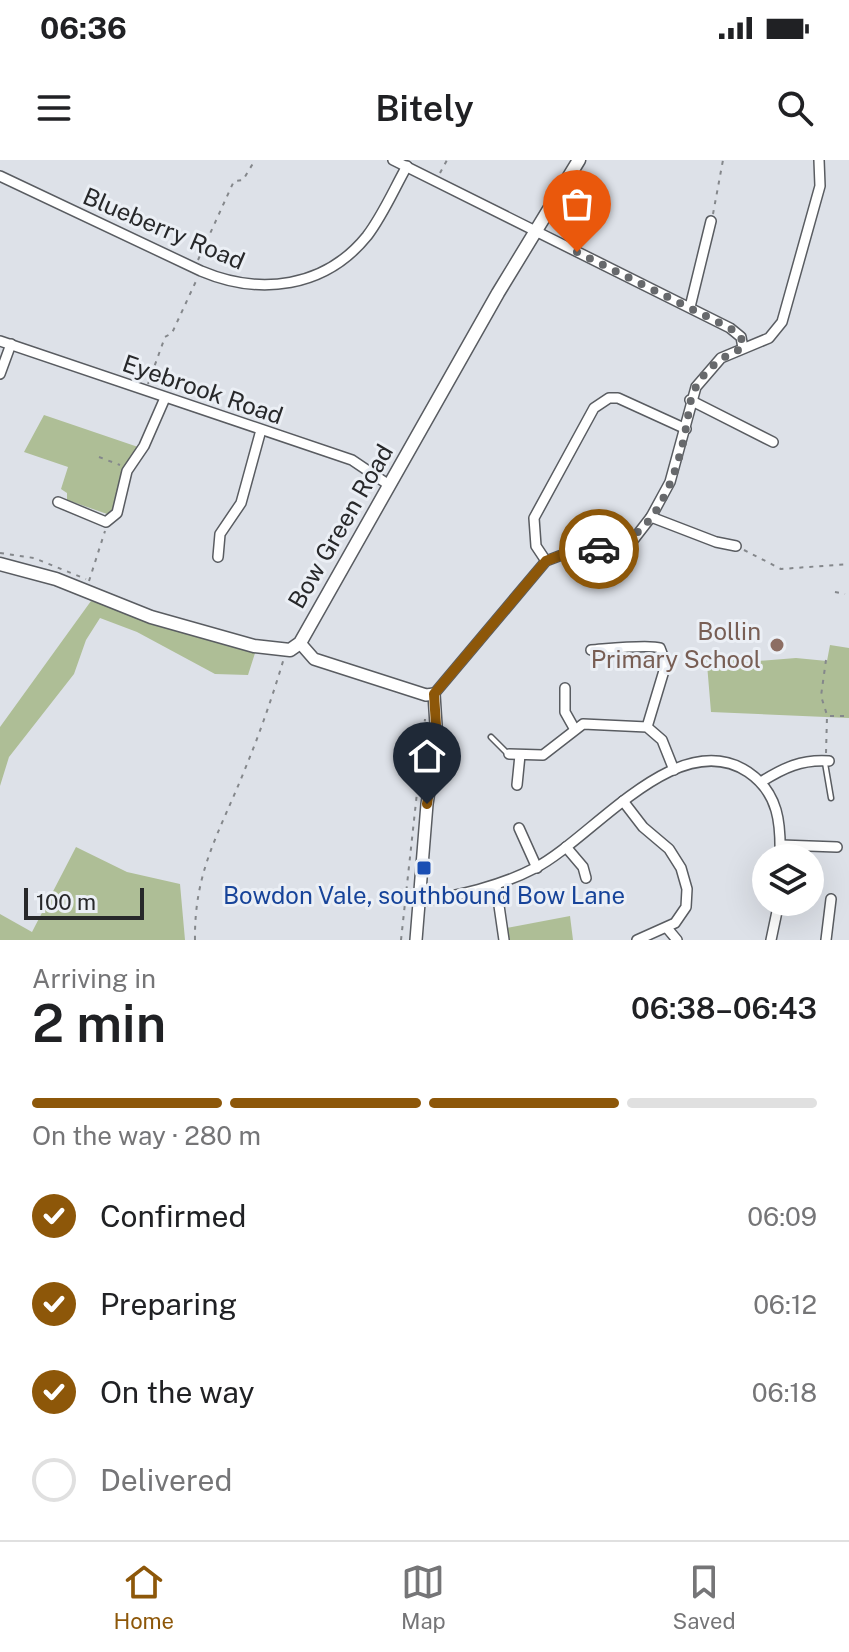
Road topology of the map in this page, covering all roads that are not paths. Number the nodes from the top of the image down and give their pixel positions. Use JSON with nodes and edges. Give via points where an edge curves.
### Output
{"nodes":[{"id":1,"x":393,"y":160,"type":"edge"},
{"id":2,"x":579,"y":160,"type":"edge"},
{"id":3,"x":819,"y":160,"type":"edge"},
{"id":4,"x":407,"y":166,"type":"junction"},
{"id":5,"x":0,"y":176,"type":"edge"},
{"id":6,"x":711,"y":221,"type":"road end"},
{"id":7,"x":536,"y":229,"type":"junction"},
{"id":8,"x":690,"y":307,"type":"junction"},
{"id":9,"x":0,"y":341,"type":"edge"},
{"id":10,"x":11,"y":344,"type":"junction"},
{"id":11,"x":743,"y":348,"type":"junction"},
{"id":12,"x":0,"y":374,"type":"edge"},
{"id":13,"x":165,"y":398,"type":"junction"},
{"id":14,"x":690,"y":400,"type":"junction"},
{"id":15,"x":686,"y":429,"type":"junction"},
{"id":16,"x":261,"y":430,"type":"junction"},
{"id":17,"x":773,"y":442,"type":"dead end"},
{"id":18,"x":389,"y":485,"type":"junction"},
{"id":19,"x":58,"y":502,"type":"dead end"},
{"id":20,"x":651,"y":517,"type":"junction"},
{"id":21,"x":736,"y":546,"type":"road end"},
{"id":22,"x":218,"y":557,"type":"dead end"},
{"id":23,"x":546,"y":561,"type":"junction"},
{"id":24,"x":0,"y":564,"type":"edge"},
{"id":25,"x":300,"y":643,"type":"junction"},
{"id":26,"x":591,"y":650,"type":"dead end"},
{"id":27,"x":565,"y":688,"type":"dead end"},
{"id":28,"x":434,"y":694,"type":"junction"},
{"id":29,"x":647,"y":727,"type":"junction"},
{"id":30,"x":574,"y":728,"type":"junction"},
{"id":31,"x":491,"y":737,"type":"dead end"},
{"id":32,"x":514,"y":754,"type":"junction"},
{"id":33,"x":826,"y":761,"type":"joint"},
{"id":34,"x":674,"y":770,"type":"junction"},
{"id":35,"x":761,"y":782,"type":"junction"},
{"id":36,"x":517,"y":785,"type":"dead end"},
{"id":37,"x":831,"y":798,"type":"dead end"},
{"id":38,"x":623,"y":801,"type":"junction"},
{"id":39,"x":519,"y":828,"type":"dead end"},
{"id":40,"x":781,"y":844,"type":"edge"},
{"id":41,"x":566,"y":847,"type":"junction"},
{"id":42,"x":824,"y":847,"type":"edge"},
{"id":43,"x":837,"y":847,"type":"dead end"},
{"id":44,"x":537,"y":868,"type":"junction"},
{"id":45,"x":586,"y":878,"type":"dead end"},
{"id":46,"x":496,"y":885,"type":"junction"},
{"id":47,"x":831,"y":899,"type":"dead end"},
{"id":48,"x":419,"y":902,"type":"junction"},
{"id":49,"x":776,"y":916,"type":"edge"},
{"id":50,"x":667,"y":928,"type":"junction"},
{"id":51,"x":416,"y":940,"type":"edge"},
{"id":52,"x":504,"y":940,"type":"edge"},
{"id":53,"x":637,"y":940,"type":"edge"},
{"id":54,"x":677,"y":940,"type":"edge"},
{"id":55,"x":771,"y":940,"type":"edge"},
{"id":56,"x":826,"y":940,"type":"edge"}],
"edges":[{"from":1,"to":4,"type":"street"},
{"from":2,"to":7,"type":"main road","name":"Bow Green Road"},
{"from":3,"to":11,"type":"street","via":[[820,186],[787,310],[769,338]]},
{"from":4,"to":5,"type":"street","name":"Blueberry Road","via":[[367,235],[329,268],[297,282],[255,287],[224,281]]},
{"from":4,"to":7,"type":"street"},
{"from":6,"to":8,"type":"street"},
{"from":7,"to":8,"type":"street"},
{"from":7,"to":18,"type":"main road","name":"Bow Green Road"},
{"from":8,"to":11,"type":"street","via":[[730,328],[741,337]]},
{"from":9,"to":10,"type":"street","name":"Eyebrook Road"},
{"from":10,"to":12,"type":"street"},
{"from":10,"to":13,"type":"street","name":"Eyebrook Road"},
{"from":11,"to":14,"type":"street","via":[[712,366]]},
{"from":13,"to":16,"type":"street","name":"Eyebrook Road"},
{"from":13,"to":19,"type":"street","via":[[128,468],[117,513],[106,522]]},
{"from":14,"to":15,"type":"street"},
{"from":14,"to":17,"type":"street"},
{"from":15,"to":20,"type":"street","via":[[670,482]]},
{"from":15,"to":23,"type":"street","via":[[618,398],[594,408],[534,518],[536,546]]},
{"from":16,"to":18,"type":"street","name":"Eyebrook Road","via":[[352,460]]},
{"from":16,"to":22,"type":"street","via":[[241,503],[220,534]]},
{"from":18,"to":25,"type":"main road","name":"Bow Green Road"},
{"from":20,"to":21,"type":"street"},
{"from":20,"to":23,"type":"street","via":[[620,547]]},
{"from":23,"to":28,"type":"street"},
{"from":24,"to":25,"type":"main road","name":"Bow Green Road","via":[[56,579],[151,617],[254,646],[287,650]]},
{"from":25,"to":28,"type":"street","via":[[314,659]]},
{"from":26,"to":29,"type":"street","via":[[660,648],[666,664]]},
{"from":27,"to":30,"type":"street","via":[[565,712]]},
{"from":28,"to":48,"type":"street","via":[[437,741]]},
{"from":29,"to":30,"type":"street","via":[[593,722]]},
{"from":29,"to":34,"type":"street","via":[[662,740]]},
{"from":30,"to":32,"type":"street","via":[[543,755]]},
{"from":31,"to":32,"type":"lane"},
{"from":32,"to":36,"type":"street"},
{"from":33,"to":35,"type":"street","via":[[782,768]]},
{"from":33,"to":37,"type":"lane"},
{"from":34,"to":35,"type":"street","via":[[722,759]]},
{"from":34,"to":38,"type":"street"},
{"from":35,"to":40,"type":"street","via":[[781,821]]},
{"from":38,"to":41,"type":"street"},
{"from":38,"to":50,"type":"street","via":[[669,849],[686,878],[686,907]]},
{"from":39,"to":44,"type":"street"},
{"from":41,"to":44,"type":"street"},
{"from":41,"to":45,"type":"street"},
{"from":42,"to":43,"type":"street"},
{"from":44,"to":46,"type":"street"},
{"from":46,"to":48,"type":"street"},
{"from":46,"to":52,"type":"street"},
{"from":47,"to":56,"type":"street"},
{"from":48,"to":51,"type":"street"},
{"from":49,"to":55,"type":"street"},
{"from":50,"to":53,"type":"street"},
{"from":50,"to":54,"type":"street"}]}
